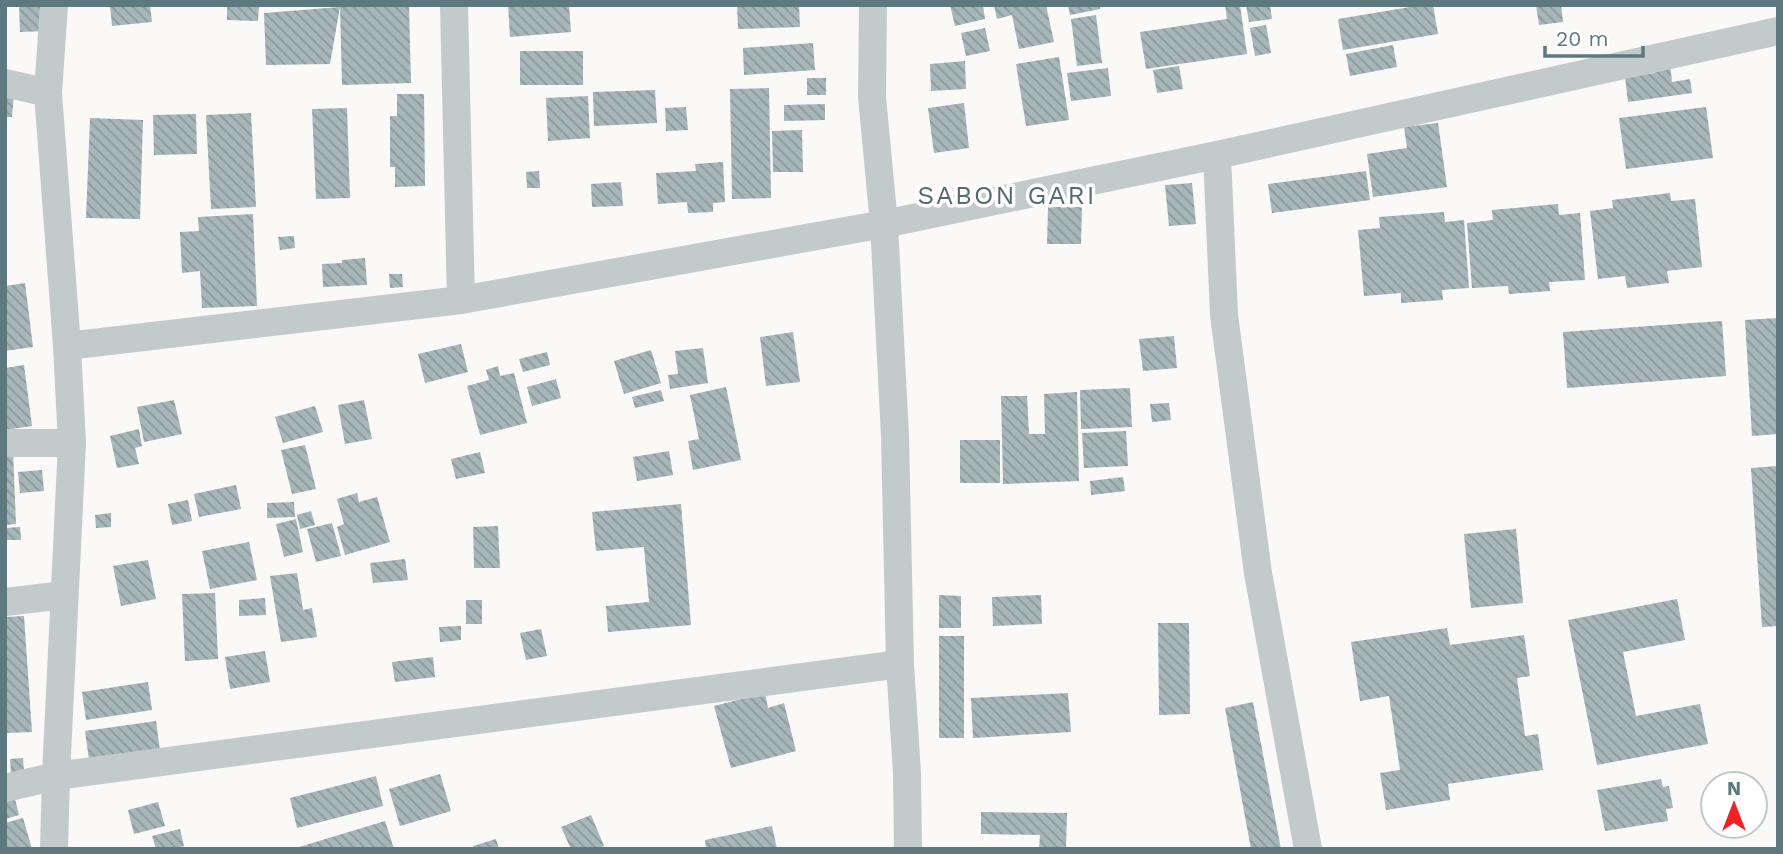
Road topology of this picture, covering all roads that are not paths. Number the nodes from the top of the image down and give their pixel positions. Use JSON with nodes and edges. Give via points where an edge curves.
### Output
{"nodes":[{"id":1,"x":54,"y":5,"type":"edge"},
{"id":2,"x":454,"y":5,"type":"edge"},
{"id":3,"x":873,"y":5,"type":"edge"},
{"id":4,"x":1778,"y":31,"type":"edge"},
{"id":5,"x":5,"y":83,"type":"edge"},
{"id":6,"x":48,"y":93,"type":"junction"},
{"id":7,"x":1217,"y":155,"type":"junction"},
{"id":8,"x":884,"y":224,"type":"junction"},
{"id":9,"x":461,"y":300,"type":"junction"},
{"id":10,"x":67,"y":346,"type":"junction"},
{"id":11,"x":5,"y":443,"type":"edge"},
{"id":12,"x":72,"y":443,"type":"junction"},
{"id":13,"x":64,"y":595,"type":"junction"},
{"id":14,"x":5,"y":602,"type":"edge"},
{"id":15,"x":900,"y":664,"type":"junction"},
{"id":16,"x":56,"y":776,"type":"junction"},
{"id":17,"x":5,"y":788,"type":"edge"},
{"id":18,"x":54,"y":849,"type":"edge"},
{"id":19,"x":908,"y":849,"type":"edge"},
{"id":20,"x":1308,"y":849,"type":"edge"}],
"edges":[{"from":1,"to":6,"type":"street"},
{"from":2,"to":9,"type":"street"},
{"from":3,"to":8,"type":"street","via":[[872,97]]},
{"from":4,"to":7,"type":"street"},
{"from":5,"to":6,"type":"street"},
{"from":6,"to":10,"type":"street"},
{"from":7,"to":8,"type":"street"},
{"from":7,"to":20,"type":"street","via":[[1226,329],[1258,573]]},
{"from":8,"to":9,"type":"street"},
{"from":8,"to":15,"type":"street"},
{"from":9,"to":10,"type":"street"},
{"from":10,"to":12,"type":"street"},
{"from":11,"to":12,"type":"street"},
{"from":12,"to":13,"type":"street"},
{"from":13,"to":14,"type":"street"},
{"from":13,"to":16,"type":"street"},
{"from":15,"to":16,"type":"street"},
{"from":15,"to":19,"type":"street"},
{"from":16,"to":17,"type":"street"},
{"from":16,"to":18,"type":"street"}]}
